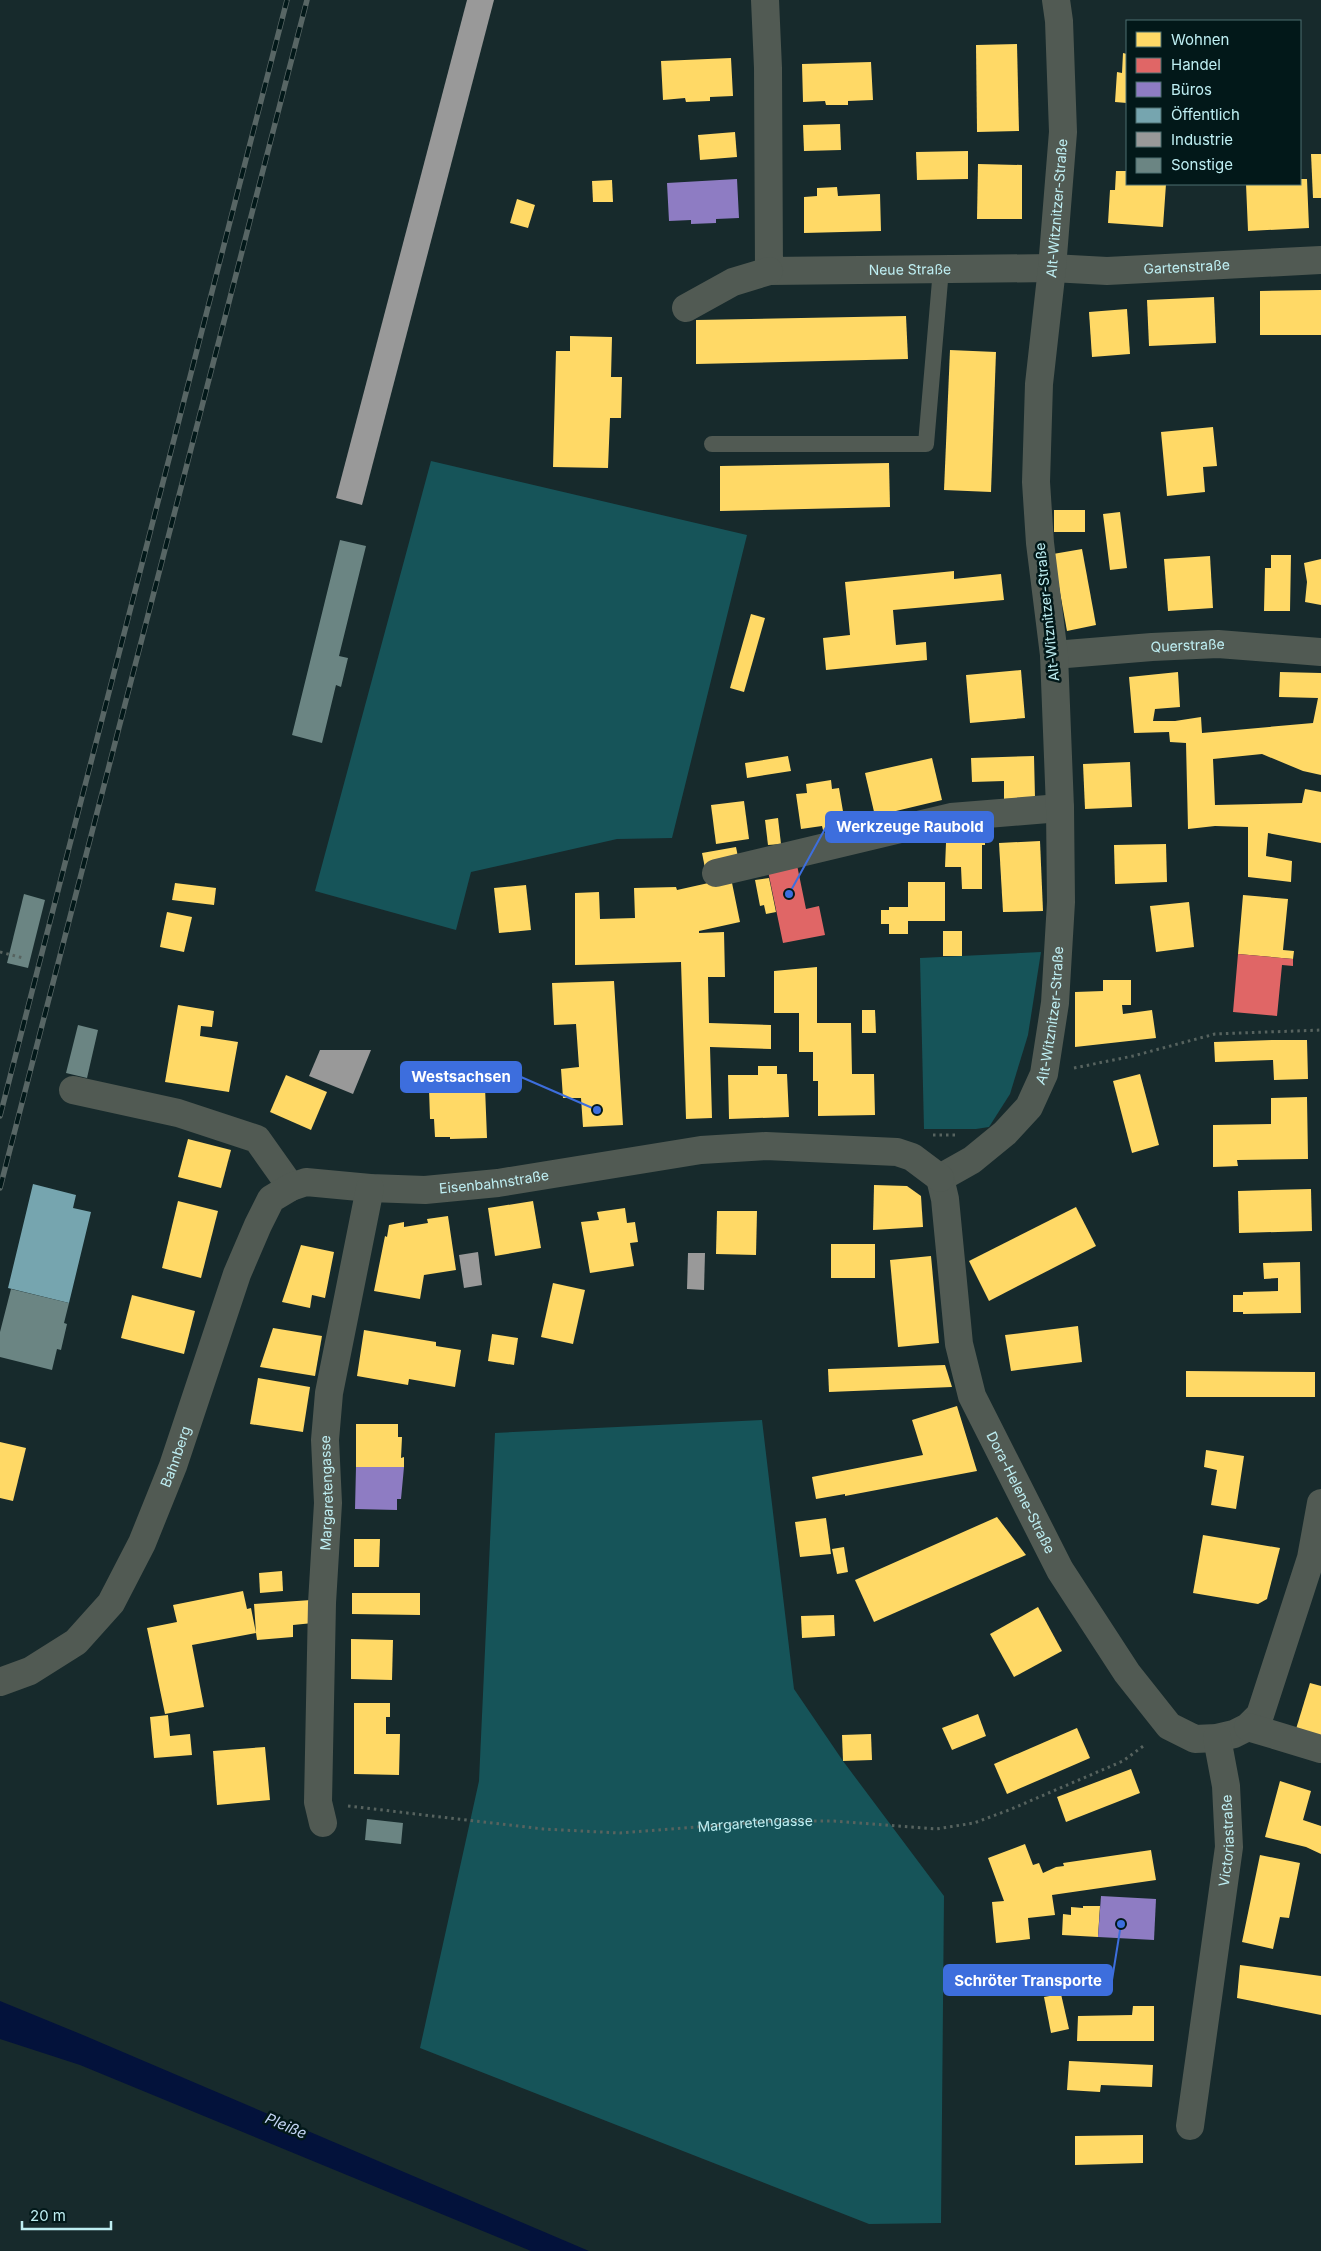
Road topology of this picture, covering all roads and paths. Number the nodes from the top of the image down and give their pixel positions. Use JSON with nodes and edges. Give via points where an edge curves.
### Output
{"nodes":[{"id":1,"x":766,"y":0,"type":"edge"},
{"id":2,"x":1056,"y":0,"type":"edge"},
{"id":3,"x":1321,"y":260,"type":"edge"},
{"id":4,"x":1052,"y":268,"type":"junction"},
{"id":5,"x":941,"y":269,"type":"junction"},
{"id":6,"x":769,"y":272,"type":"junction"},
{"id":7,"x":686,"y":308,"type":"dead end"},
{"id":8,"x":712,"y":444,"type":"dead end"},
{"id":9,"x":1321,"y":652,"type":"edge"},
{"id":10,"x":1054,"y":655,"type":"junction"},
{"id":11,"x":1060,"y":808,"type":"junction"},
{"id":12,"x":716,"y":873,"type":"dead end"},
{"id":13,"x":0,"y":952,"type":"edge"},
{"id":14,"x":23,"y":958,"type":"dead end"},
{"id":15,"x":1321,"y":1030,"type":"edge"},
{"id":16,"x":1044,"y":1074,"type":"junction"},
{"id":17,"x":73,"y":1090,"type":"dead end"},
{"id":18,"x":940,"y":1178,"type":"junction"},
{"id":19,"x":291,"y":1187,"type":"junction"},
{"id":20,"x":370,"y":1188,"type":"junction"},
{"id":21,"x":1321,"y":1503,"type":"edge"},
{"id":22,"x":0,"y":1682,"type":"edge"},
{"id":23,"x":1169,"y":1726,"type":"junction"},
{"id":24,"x":1248,"y":1727,"type":"junction"},
{"id":25,"x":1216,"y":1738,"type":"junction"},
{"id":26,"x":1321,"y":1749,"type":"edge"},
{"id":27,"x":320,"y":1812,"type":"joint"},
{"id":28,"x":1190,"y":2126,"type":"dead end"}],
"edges":[{"from":1,"to":6,"type":"street"},
{"from":2,"to":4,"type":"street","name":"Alt-Witznitzer-Straße","via":[[1063,132]]},
{"from":3,"to":4,"type":"street","name":"Gartenstraße","via":[[1107,271]]},
{"from":4,"to":5,"type":"street","name":"Neue Straße"},
{"from":4,"to":10,"type":"street","name":"Alt-Witznitzer-Straße","via":[[1039,384],[1036,482]]},
{"from":5,"to":6,"type":"street","name":"Neue Straße"},
{"from":5,"to":8,"type":"lane","via":[[926,444]]},
{"from":6,"to":7,"type":"street","name":"Neue Straße","via":[[733,282]]},
{"from":9,"to":10,"type":"street","name":"Querstraße","via":[[1218,644]]},
{"from":10,"to":11,"type":"street","name":"Alt-Witznitzer-Straße"},
{"from":11,"to":12,"type":"street","via":[[951,817]]},
{"from":11,"to":16,"type":"street","name":"Alt-Witznitzer-Straße","via":[[1061,902],[1056,1003]]},
{"from":13,"to":14,"type":"path"},
{"from":15,"to":16,"type":"path","via":[[1215,1034],[1134,1056]]},
{"from":16,"to":18,"type":"street","name":"Alt-Witznitzer-Straße","via":[[1030,1107],[1005,1133],[972,1160]]},
{"from":17,"to":19,"type":"street","via":[[178,1112],[257,1139]]},
{"from":18,"to":20,"type":"street","name":"Eisenbahnstraße","via":[[912,1157],[897,1152],[766,1146],[701,1150],[489,1184],[425,1190]]},
{"from":18,"to":23,"type":"street","name":"Dora-Helene-Straße","via":[[945,1199],[959,1344],[972,1396],[1060,1570],[1127,1674]]},
{"from":19,"to":20,"type":"street","name":"Eisenbahnstraße","via":[[306,1182]]},
{"from":19,"to":22,"type":"street","name":"Bahnberg","via":[[271,1199],[258,1225],[237,1274],[173,1466],[142,1543],[111,1603],[76,1642],[30,1671]]},
{"from":20,"to":27,"type":"street","name":"Margaretengasse","via":[[329,1393],[325,1440],[328,1503],[322,1603]]},
{"from":21,"to":24,"type":"street","via":[[1311,1558],[1260,1716]]},
{"from":23,"to":25,"type":"street","name":"Dora-Helene-Straße","via":[[1195,1739]]},
{"from":23,"to":27,"type":"path","name":"Margaretengasse","via":[[1123,1761],[974,1823],[936,1829],[834,1821],[773,1821],[610,1832]]},
{"from":24,"to":25,"type":"street"},
{"from":24,"to":26,"type":"street"},
{"from":25,"to":28,"type":"street","name":"Victoriastraße","via":[[1226,1786],[1229,1846]]}]}
